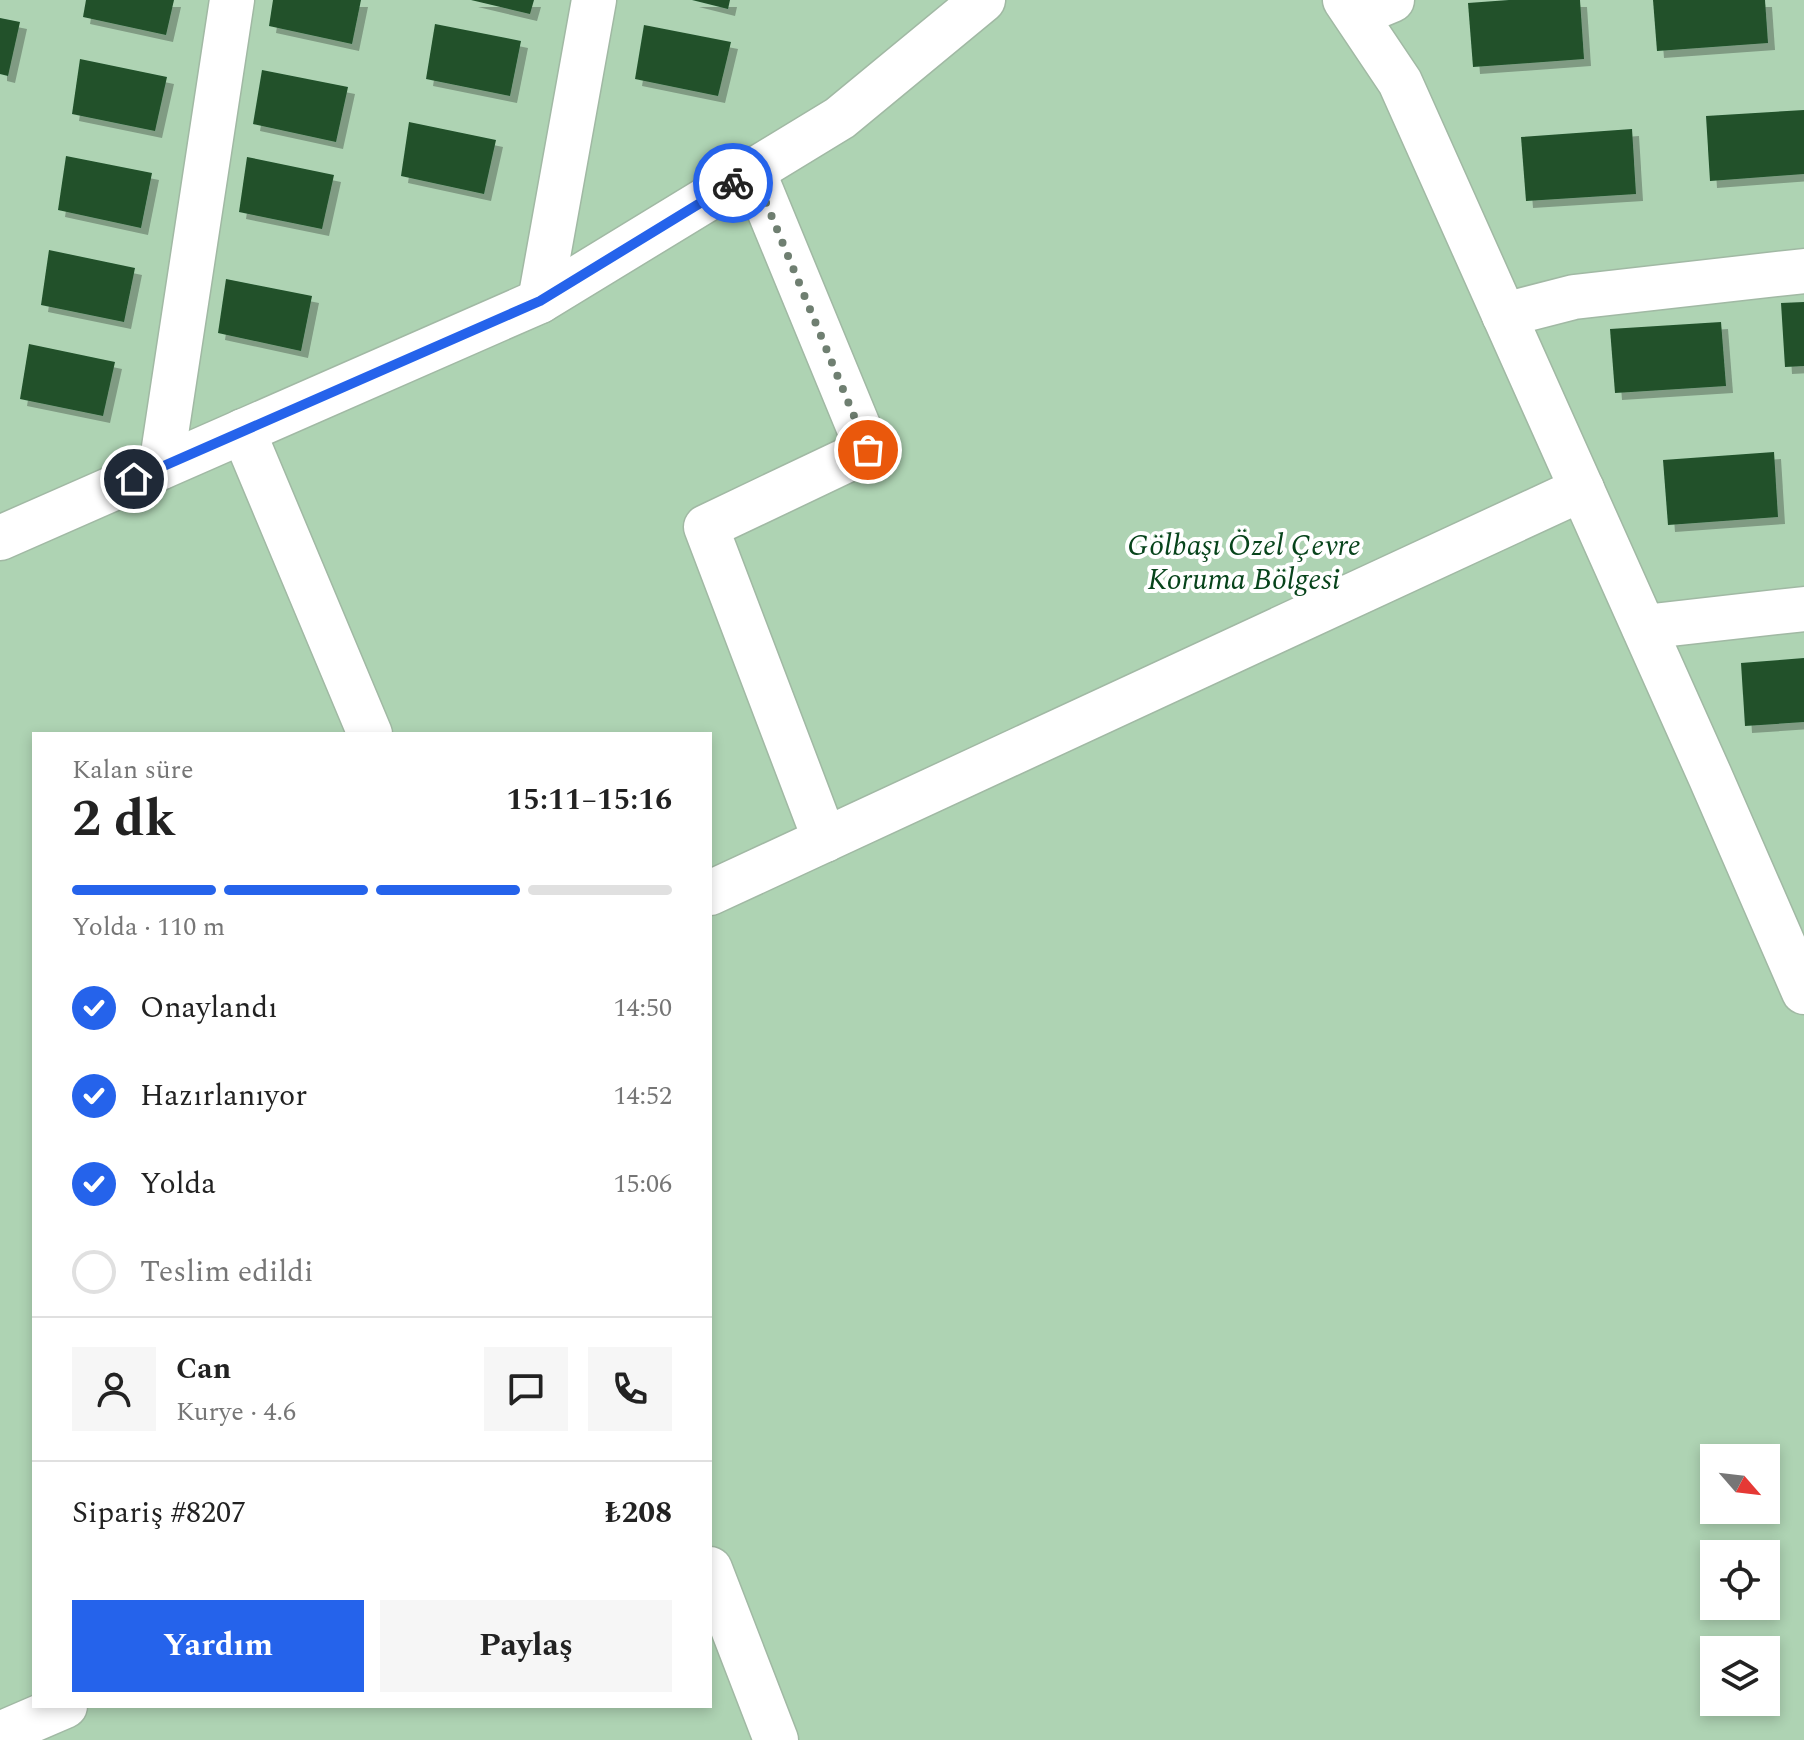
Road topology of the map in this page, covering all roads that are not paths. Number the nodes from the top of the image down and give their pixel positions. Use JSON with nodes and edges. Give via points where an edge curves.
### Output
{"nodes":[{"id":1,"x":232,"y":0,"type":"edge"},
{"id":2,"x":594,"y":0,"type":"edge"},
{"id":3,"x":983,"y":0,"type":"edge"},
{"id":4,"x":1364,"y":4,"type":"edge"},
{"id":5,"x":753,"y":171,"type":"junction"},
{"id":6,"x":1804,"y":271,"type":"edge"},
{"id":7,"x":540,"y":301,"type":"junction"},
{"id":8,"x":1504,"y":315,"type":"junction"},
{"id":9,"x":243,"y":431,"type":"junction"},
{"id":10,"x":161,"y":467,"type":"junction"},
{"id":11,"x":1582,"y":489,"type":"junction"},
{"id":12,"x":0,"y":538,"type":"edge"},
{"id":13,"x":1804,"y":609,"type":"edge"},
{"id":14,"x":1644,"y":627,"type":"junction"},
{"id":15,"x":369,"y":732,"type":"edge"},
{"id":16,"x":825,"y":840,"type":"junction"},
{"id":17,"x":712,"y":892,"type":"edge"},
{"id":18,"x":1804,"y":992,"type":"edge"},
{"id":19,"x":712,"y":1574,"type":"edge"},
{"id":20,"x":60,"y":1708,"type":"edge"},
{"id":21,"x":0,"y":1734,"type":"edge"},
{"id":22,"x":776,"y":1740,"type":"edge"}],
"edges":[{"from":1,"to":10,"type":"street"},
{"from":2,"to":7,"type":"street"},
{"from":3,"to":5,"type":"street","via":[[840,118]]},
{"from":4,"to":8,"type":"street"},
{"from":5,"to":7,"type":"street"},
{"from":5,"to":16,"type":"street","via":[[868,450],[706,527]]},
{"from":6,"to":8,"type":"street","via":[[1574,297]]},
{"from":7,"to":9,"type":"street"},
{"from":8,"to":11,"type":"street"},
{"from":9,"to":10,"type":"street"},
{"from":9,"to":15,"type":"street"},
{"from":10,"to":12,"type":"street"},
{"from":11,"to":14,"type":"street"},
{"from":11,"to":16,"type":"street"},
{"from":13,"to":14,"type":"street"},
{"from":14,"to":18,"type":"street"},
{"from":16,"to":17,"type":"street"},
{"from":19,"to":22,"type":"street"},
{"from":20,"to":21,"type":"street"}]}
